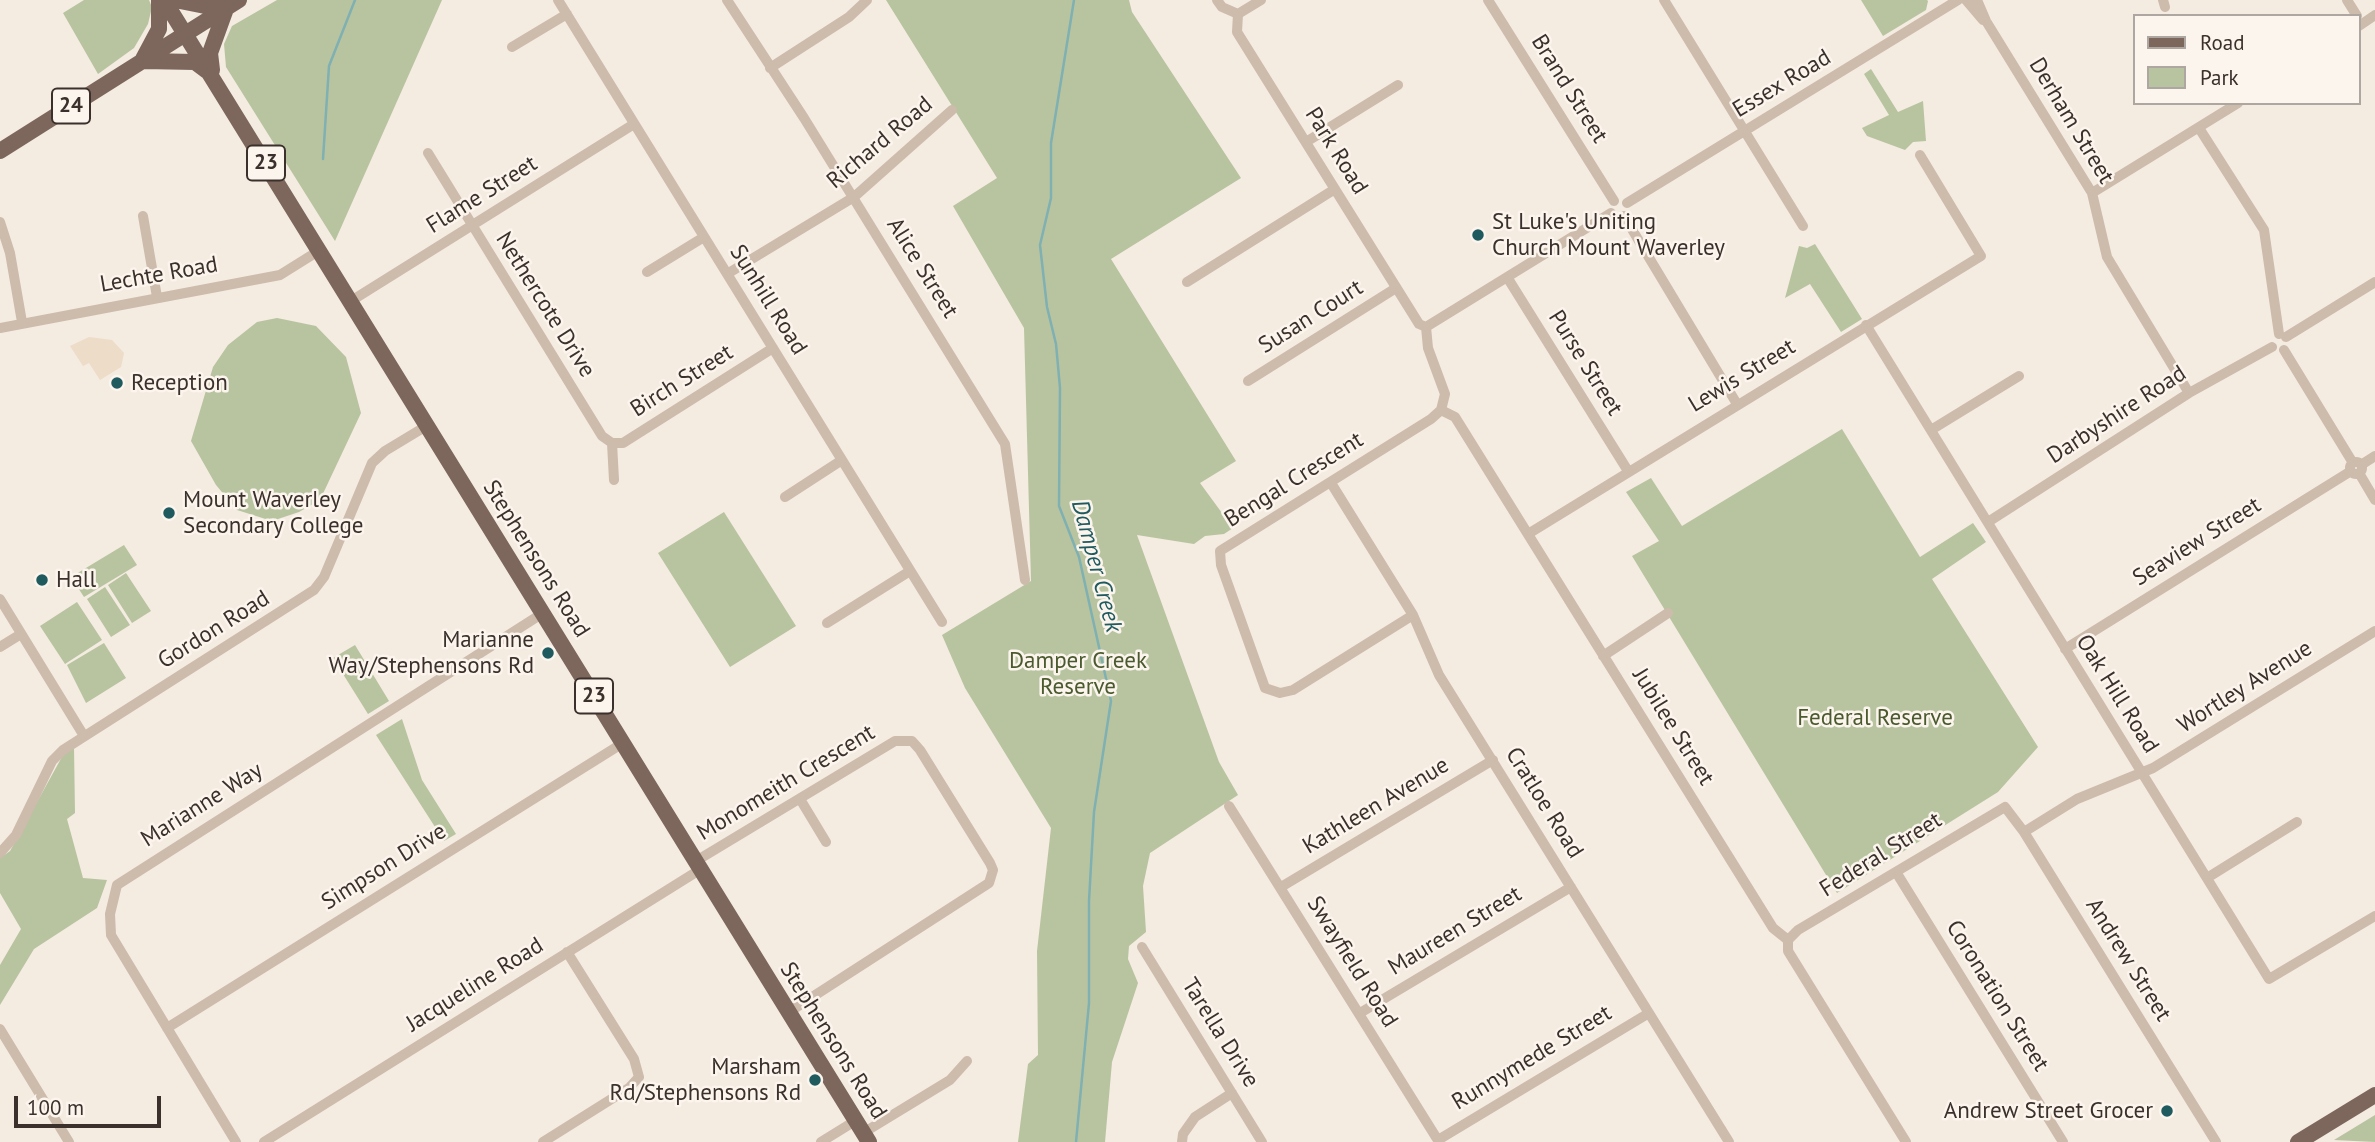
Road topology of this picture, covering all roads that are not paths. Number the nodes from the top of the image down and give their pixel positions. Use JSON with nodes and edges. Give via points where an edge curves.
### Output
{"nodes":[{"id":1,"x":161,"y":0,"type":"edge"},
{"id":2,"x":175,"y":0,"type":"edge"},
{"id":3,"x":558,"y":0,"type":"edge"},
{"id":4,"x":727,"y":0,"type":"edge"},
{"id":5,"x":867,"y":0,"type":"edge"},
{"id":6,"x":1217,"y":0,"type":"edge"},
{"id":7,"x":1261,"y":0,"type":"edge"},
{"id":8,"x":1488,"y":0,"type":"edge"},
{"id":9,"x":1664,"y":0,"type":"edge"},
{"id":10,"x":1958,"y":0,"type":"edge"},
{"id":11,"x":1966,"y":0,"type":"edge"},
{"id":12,"x":1977,"y":0,"type":"edge"},
{"id":13,"x":233,"y":3,"type":"edge"},
{"id":14,"x":1946,"y":4,"type":"edge"},
{"id":15,"x":567,"y":14,"type":"junction"},
{"id":16,"x":1238,"y":14,"type":"junction"},
{"id":17,"x":1986,"y":21,"type":"junction"},
{"id":18,"x":185,"y":34,"type":"junction"},
{"id":19,"x":512,"y":47,"type":"dead end"},
{"id":20,"x":142,"y":61,"type":"junction"},
{"id":21,"x":770,"y":68,"type":"junction"},
{"id":22,"x":212,"y":75,"type":"junction"},
{"id":23,"x":1398,"y":85,"type":"dead end"},
{"id":24,"x":2235,"y":105,"type":"edge"},
{"id":25,"x":952,"y":110,"type":"dead end"},
{"id":26,"x":634,"y":124,"type":"junction"},
{"id":27,"x":2199,"y":128,"type":"junction"},
{"id":28,"x":1744,"y":131,"type":"junction"},
{"id":29,"x":1306,"y":142,"type":"junction"},
{"id":30,"x":0,"y":151,"type":"edge"},
{"id":31,"x":428,"y":153,"type":"dead end"},
{"id":32,"x":1920,"y":155,"type":"dead end"},
{"id":33,"x":1335,"y":189,"type":"junction"},
{"id":34,"x":2092,"y":193,"type":"junction"},
{"id":35,"x":854,"y":197,"type":"junction"},
{"id":36,"x":1614,"y":201,"type":"junction"},
{"id":37,"x":1627,"y":203,"type":"junction"},
{"id":38,"x":1611,"y":213,"type":"junction"},
{"id":39,"x":143,"y":216,"type":"dead end"},
{"id":40,"x":1624,"y":216,"type":"junction"},
{"id":41,"x":0,"y":222,"type":"edge"},
{"id":42,"x":1803,"y":226,"type":"dead end"},
{"id":43,"x":473,"y":227,"type":"junction"},
{"id":44,"x":704,"y":236,"type":"junction"},
{"id":45,"x":320,"y":250,"type":"junction"},
{"id":46,"x":647,"y":272,"type":"dead end"},
{"id":47,"x":727,"y":274,"type":"junction"},
{"id":48,"x":1507,"y":278,"type":"junction"},
{"id":49,"x":1187,"y":282,"type":"dead end"},
{"id":50,"x":2375,"y":282,"type":"edge"},
{"id":51,"x":1396,"y":288,"type":"junction"},
{"id":52,"x":157,"y":297,"type":"junction"},
{"id":53,"x":351,"y":301,"type":"junction"},
{"id":54,"x":22,"y":323,"type":"junction"},
{"id":55,"x":1866,"y":325,"type":"junction"},
{"id":56,"x":1426,"y":327,"type":"junction"},
{"id":57,"x":0,"y":328,"type":"edge"},
{"id":58,"x":2282,"y":336,"type":"junction"},
{"id":59,"x":773,"y":348,"type":"junction"},
{"id":60,"x":2278,"y":349,"type":"junction"},
{"id":61,"x":2019,"y":376,"type":"dead end"},
{"id":62,"x":1248,"y":381,"type":"dead end"},
{"id":63,"x":2189,"y":393,"type":"junction"},
{"id":64,"x":1737,"y":404,"type":"junction"},
{"id":65,"x":1441,"y":410,"type":"junction"},
{"id":66,"x":428,"y":425,"type":"junction"},
{"id":67,"x":1931,"y":430,"type":"junction"},
{"id":68,"x":612,"y":443,"type":"junction"},
{"id":69,"x":2375,"y":456,"type":"edge"},
{"id":70,"x":842,"y":460,"type":"junction"},
{"id":71,"x":2356,"y":468,"type":"junction"},
{"id":72,"x":1628,"y":471,"type":"junction"},
{"id":73,"x":614,"y":480,"type":"dead end"},
{"id":74,"x":1331,"y":483,"type":"junction"},
{"id":75,"x":785,"y":497,"type":"dead end"},
{"id":76,"x":2375,"y":500,"type":"edge"},
{"id":77,"x":1988,"y":522,"type":"junction"},
{"id":78,"x":1528,"y":534,"type":"junction"},
{"id":79,"x":910,"y":571,"type":"junction"},
{"id":80,"x":1025,"y":580,"type":"dead end"},
{"id":81,"x":0,"y":599,"type":"edge"},
{"id":82,"x":543,"y":613,"type":"junction"},
{"id":83,"x":1668,"y":613,"type":"dead end"},
{"id":84,"x":1413,"y":615,"type":"junction"},
{"id":85,"x":942,"y":622,"type":"dead end"},
{"id":86,"x":827,"y":623,"type":"dead end"},
{"id":87,"x":2375,"y":631,"type":"edge"},
{"id":88,"x":21,"y":634,"type":"junction"},
{"id":89,"x":0,"y":648,"type":"edge"},
{"id":90,"x":2065,"y":649,"type":"junction"},
{"id":91,"x":1603,"y":656,"type":"junction"},
{"id":92,"x":85,"y":736,"type":"junction"},
{"id":93,"x":623,"y":743,"type":"junction"},
{"id":94,"x":1493,"y":760,"type":"junction"},
{"id":95,"x":2142,"y":773,"type":"junction"},
{"id":96,"x":800,"y":799,"type":"junction"},
{"id":97,"x":1229,"y":806,"type":"dead end"},
{"id":98,"x":1998,"y":809,"type":"joint"},
{"id":99,"x":2297,"y":822,"type":"dead end"},
{"id":100,"x":2024,"y":832,"type":"junction"},
{"id":101,"x":826,"y":842,"type":"dead end"},
{"id":102,"x":0,"y":853,"type":"edge"},
{"id":103,"x":698,"y":865,"type":"junction"},
{"id":104,"x":1896,"y":872,"type":"junction"},
{"id":105,"x":2207,"y":878,"type":"junction"},
{"id":106,"x":1281,"y":887,"type":"junction"},
{"id":107,"x":1571,"y":887,"type":"junction"},
{"id":108,"x":2375,"y":916,"type":"edge"},
{"id":109,"x":1788,"y":940,"type":"junction"},
{"id":110,"x":1142,"y":947,"type":"dead end"},
{"id":111,"x":567,"y":952,"type":"junction"},
{"id":112,"x":789,"y":1012,"type":"junction"},
{"id":113,"x":1360,"y":1013,"type":"junction"},
{"id":114,"x":1649,"y":1013,"type":"junction"},
{"id":115,"x":167,"y":1028,"type":"junction"},
{"id":116,"x":0,"y":1029,"type":"edge"},
{"id":117,"x":967,"y":1061,"type":"dead end"},
{"id":118,"x":1232,"y":1093,"type":"junction"},
{"id":119,"x":2375,"y":1095,"type":"edge"},
{"id":120,"x":229,"y":1128,"type":"junction"},
{"id":121,"x":862,"y":1132,"type":"edge"},
{"id":122,"x":267,"y":1139,"type":"edge"},
{"id":123,"x":1438,"y":1141,"type":"edge"},
{"id":124,"x":1726,"y":1141,"type":"edge"},
{"id":125,"x":69,"y":1142,"type":"edge"},
{"id":126,"x":236,"y":1142,"type":"edge"},
{"id":127,"x":242,"y":1142,"type":"edge"},
{"id":128,"x":258,"y":1142,"type":"edge"},
{"id":129,"x":542,"y":1142,"type":"edge"},
{"id":130,"x":821,"y":1142,"type":"edge"},
{"id":131,"x":1182,"y":1142,"type":"edge"},
{"id":132,"x":1262,"y":1142,"type":"edge"},
{"id":133,"x":1906,"y":1142,"type":"edge"},
{"id":134,"x":2063,"y":1142,"type":"edge"},
{"id":135,"x":2216,"y":1142,"type":"edge"},
{"id":136,"x":2299,"y":1142,"type":"edge"}],
"edges":[{"from":1,"to":18,"type":"main road","name":"Stephensons Road","number":"23"},
{"from":1,"to":20,"type":"main road","via":[[159,29]]},
{"from":2,"to":13,"type":"main road","via":[[205,6]]},
{"from":3,"to":15,"type":"street","name":"Sunhill Road"},
{"from":4,"to":21,"type":"street","name":"Alice Street"},
{"from":5,"to":21,"type":"street","via":[[849,17]]},
{"from":6,"to":16,"type":"street"},
{"from":7,"to":16,"type":"street"},
{"from":8,"to":36,"type":"street","name":"Brand Street"},
{"from":9,"to":28,"type":"street"},
{"from":10,"to":14,"type":"street","name":"Essex Road"},
{"from":11,"to":17,"type":"street","name":"Derham Street"},
{"from":12,"to":17,"type":"street","name":"Derham Street"},
{"from":13,"to":18,"type":"main road","number":"24"},
{"from":13,"to":22,"type":"main road","via":[[210,53]]},
{"from":14,"to":28,"type":"street","name":"Essex Road"},
{"from":15,"to":19,"type":"street"},
{"from":15,"to":26,"type":"street","name":"Sunhill Road"},
{"from":16,"to":29,"type":"street","name":"Park Road","via":[[1237,32]]},
{"from":17,"to":34,"type":"street","name":"Derham Street"},
{"from":18,"to":20,"type":"main road","number":"24"},
{"from":18,"to":22,"type":"main road","name":"Stephensons Road","number":"23"},
{"from":20,"to":22,"type":"main road","via":[[195,62]]},
{"from":20,"to":30,"type":"main road","number":"24"},
{"from":21,"to":35,"type":"street","name":"Alice Street"},
{"from":22,"to":45,"type":"main road","name":"Stephensons Road","number":"23"},
{"from":23,"to":29,"type":"street"},
{"from":24,"to":27,"type":"street"},
{"from":25,"to":35,"type":"street","name":"Richard Road"},
{"from":26,"to":43,"type":"street","name":"Flame Street"},
{"from":26,"to":44,"type":"street","name":"Sunhill Road"},
{"from":27,"to":34,"type":"street"},
{"from":27,"to":58,"type":"street","via":[[2264,230]]},
{"from":28,"to":37,"type":"street","name":"Essex Road"},
{"from":28,"to":42,"type":"street"},
{"from":29,"to":33,"type":"street","name":"Park Road"},
{"from":31,"to":43,"type":"street","name":"Nethercote Drive"},
{"from":32,"to":55,"type":"street","name":"Lewis Street","via":[[1981,256]]},
{"from":33,"to":49,"type":"street"},
{"from":33,"to":51,"type":"street","name":"Park Road"},
{"from":34,"to":63,"type":"street","name":"Derham Street","via":[[2107,257]]},
{"from":35,"to":47,"type":"street","name":"Richard Road"},
{"from":35,"to":80,"type":"street","name":"Alice Street","via":[[1005,444]]},
{"from":36,"to":37,"type":"street"},
{"from":36,"to":38,"type":"street"},
{"from":37,"to":40,"type":"street"},
{"from":38,"to":40,"type":"street"},
{"from":38,"to":48,"type":"street"},
{"from":39,"to":52,"type":"street"},
{"from":40,"to":64,"type":"street"},
{"from":41,"to":54,"type":"street"},
{"from":43,"to":53,"type":"street","name":"Flame Street"},
{"from":43,"to":68,"type":"street","name":"Nethercote Drive","via":[[602,436]]},
{"from":44,"to":46,"type":"street"},
{"from":44,"to":47,"type":"street","name":"Sunhill Road"},
{"from":45,"to":52,"type":"street","name":"Lechte Road","via":[[279,275]]},
{"from":45,"to":53,"type":"main road","name":"Stephensons Road","number":"23"},
{"from":47,"to":59,"type":"street","name":"Sunhill Road"},
{"from":48,"to":56,"type":"street"},
{"from":48,"to":72,"type":"street","name":"Purse Street"},
{"from":50,"to":58,"type":"street"},
{"from":51,"to":56,"type":"street","name":"Park Road","via":[[1419,324]]},
{"from":51,"to":62,"type":"street","name":"Susan Court"},
{"from":52,"to":54,"type":"street","name":"Lechte Road"},
{"from":53,"to":66,"type":"main road","name":"Stephensons Road","number":"23"},
{"from":54,"to":57,"type":"street","name":"Lechte Road"},
{"from":55,"to":64,"type":"street","name":"Lewis Street"},
{"from":55,"to":67,"type":"street","name":"Oak Hill Road"},
{"from":56,"to":65,"type":"street","via":[[1428,348],[1445,394]]},
{"from":58,"to":60,"type":"street","via":[[2272,340]]},
{"from":59,"to":68,"type":"street","name":"Birch Street","via":[[623,443]]},
{"from":59,"to":70,"type":"street","name":"Sunhill Road"},
{"from":60,"to":63,"type":"street","name":"Darbyshire Road"},
{"from":60,"to":71,"type":"street"},
{"from":61,"to":67,"type":"street"},
{"from":63,"to":77,"type":"street","name":"Darbyshire Road"},
{"from":64,"to":72,"type":"street","name":"Lewis Street"},
{"from":65,"to":74,"type":"street","name":"Bengal Crescent"},
{"from":65,"to":78,"type":"street","name":"Jubilee Street","via":[[1455,417]]},
{"from":66,"to":82,"type":"main road","name":"Stephensons Road","number":"23"},
{"from":66,"to":92,"type":"street","name":"Gordon Road","via":[[372,463],[324,577],[314,590]]},
{"from":67,"to":77,"type":"street","name":"Oak Hill Road"},
{"from":68,"to":73,"type":"street"},
{"from":69,"to":71,"type":"street","name":"Seaview Street"},
{"from":70,"to":75,"type":"street"},
{"from":70,"to":79,"type":"street","name":"Sunhill Road"},
{"from":71,"to":76,"type":"street"},
{"from":71,"to":90,"type":"street","name":"Seaview Street"},
{"from":72,"to":78,"type":"street","name":"Lewis Street"},
{"from":74,"to":84,"type":"street","name":"Cratloe Road"},
{"from":74,"to":84,"type":"street","name":"Bengal Crescent","via":[[1220,551],[1265,688],[1293,691]]},
{"from":77,"to":90,"type":"street","name":"Oak Hill Road"},
{"from":78,"to":91,"type":"street","name":"Jubilee Street"},
{"from":79,"to":85,"type":"street","name":"Sunhill Road"},
{"from":79,"to":86,"type":"street"},
{"from":81,"to":88,"type":"street"},
{"from":82,"to":93,"type":"main road","name":"Stephensons Road","number":"23"},
{"from":82,"to":115,"type":"street","name":"Marianne Way","via":[[117,885],[111,935]]},
{"from":83,"to":91,"type":"street"},
{"from":84,"to":94,"type":"street","name":"Cratloe Road","via":[[1439,675]]},
{"from":87,"to":95,"type":"street","name":"Wortley Avenue"},
{"from":88,"to":89,"type":"street"},
{"from":88,"to":92,"type":"street"},
{"from":90,"to":95,"type":"street","name":"Oak Hill Road"},
{"from":91,"to":109,"type":"street","name":"Jubilee Street","via":[[1773,928]]},
{"from":92,"to":102,"type":"street","name":"Gordon Road","via":[[52,761],[16,835]]},
{"from":93,"to":103,"type":"main road","name":"Stephensons Road","number":"23"},
{"from":93,"to":115,"type":"street","name":"Simpson Drive"},
{"from":94,"to":106,"type":"street","name":"Kathleen Avenue"},
{"from":94,"to":107,"type":"street","name":"Cratloe Road"},
{"from":95,"to":100,"type":"street","name":"Wortley Avenue","via":[[2077,799]]},
{"from":95,"to":105,"type":"street","name":"Oak Hill Road"},
{"from":96,"to":101,"type":"street"},
{"from":96,"to":103,"type":"street","name":"Monomeith Crescent"},
{"from":96,"to":112,"type":"street","name":"Monomeith Crescent","via":[[895,741],[912,741],[993,870],[983,889]]},
{"from":97,"to":106,"type":"street","name":"Swayfield Road"},
{"from":98,"to":100,"type":"street","name":"Andrew Street","via":[[2010,810]]},
{"from":98,"to":104,"type":"street","name":"Federal Street"},
{"from":99,"to":105,"type":"street"},
{"from":100,"to":135,"type":"street","name":"Andrew Street"},
{"from":103,"to":111,"type":"street","name":"Jacqueline Road"},
{"from":103,"to":112,"type":"main road","name":"Stephensons Road","number":"23"},
{"from":104,"to":109,"type":"street","name":"Federal Street"},
{"from":104,"to":134,"type":"street","name":"Coronation Street"},
{"from":105,"to":108,"type":"street","name":"Oak Hill Road","via":[[2269,979]]},
{"from":106,"to":113,"type":"street","name":"Swayfield Road"},
{"from":107,"to":113,"type":"street","name":"Maureen Street"},
{"from":107,"to":114,"type":"street","name":"Cratloe Road"},
{"from":109,"to":133,"type":"street","name":"Jubilee Street","via":[[1788,951]]},
{"from":110,"to":118,"type":"street","name":"Tarella Drive"},
{"from":111,"to":122,"type":"street","name":"Jacqueline Road"},
{"from":111,"to":129,"type":"street","via":[[634,1059],[639,1077],[629,1088]]},
{"from":112,"to":121,"type":"main road","name":"Stephensons Road","number":"23"},
{"from":113,"to":123,"type":"street","name":"Swayfield Road"},
{"from":114,"to":123,"type":"street","name":"Runnymede Street"},
{"from":114,"to":124,"type":"street","name":"Cratloe Road"},
{"from":115,"to":120,"type":"street","name":"Marianne Way"},
{"from":116,"to":125,"type":"street"},
{"from":117,"to":121,"type":"street","via":[[950,1080]]},
{"from":118,"to":131,"type":"street","via":[[1195,1117]]},
{"from":118,"to":132,"type":"street","name":"Tarella Drive"},
{"from":119,"to":136,"type":"main road"},
{"from":120,"to":126,"type":"street","name":"Marianne Way"},
{"from":120,"to":127,"type":"street","name":"Marianne Way"},
{"from":121,"to":130,"type":"street"},
{"from":122,"to":128,"type":"street","name":"Jacqueline Road"}]}
